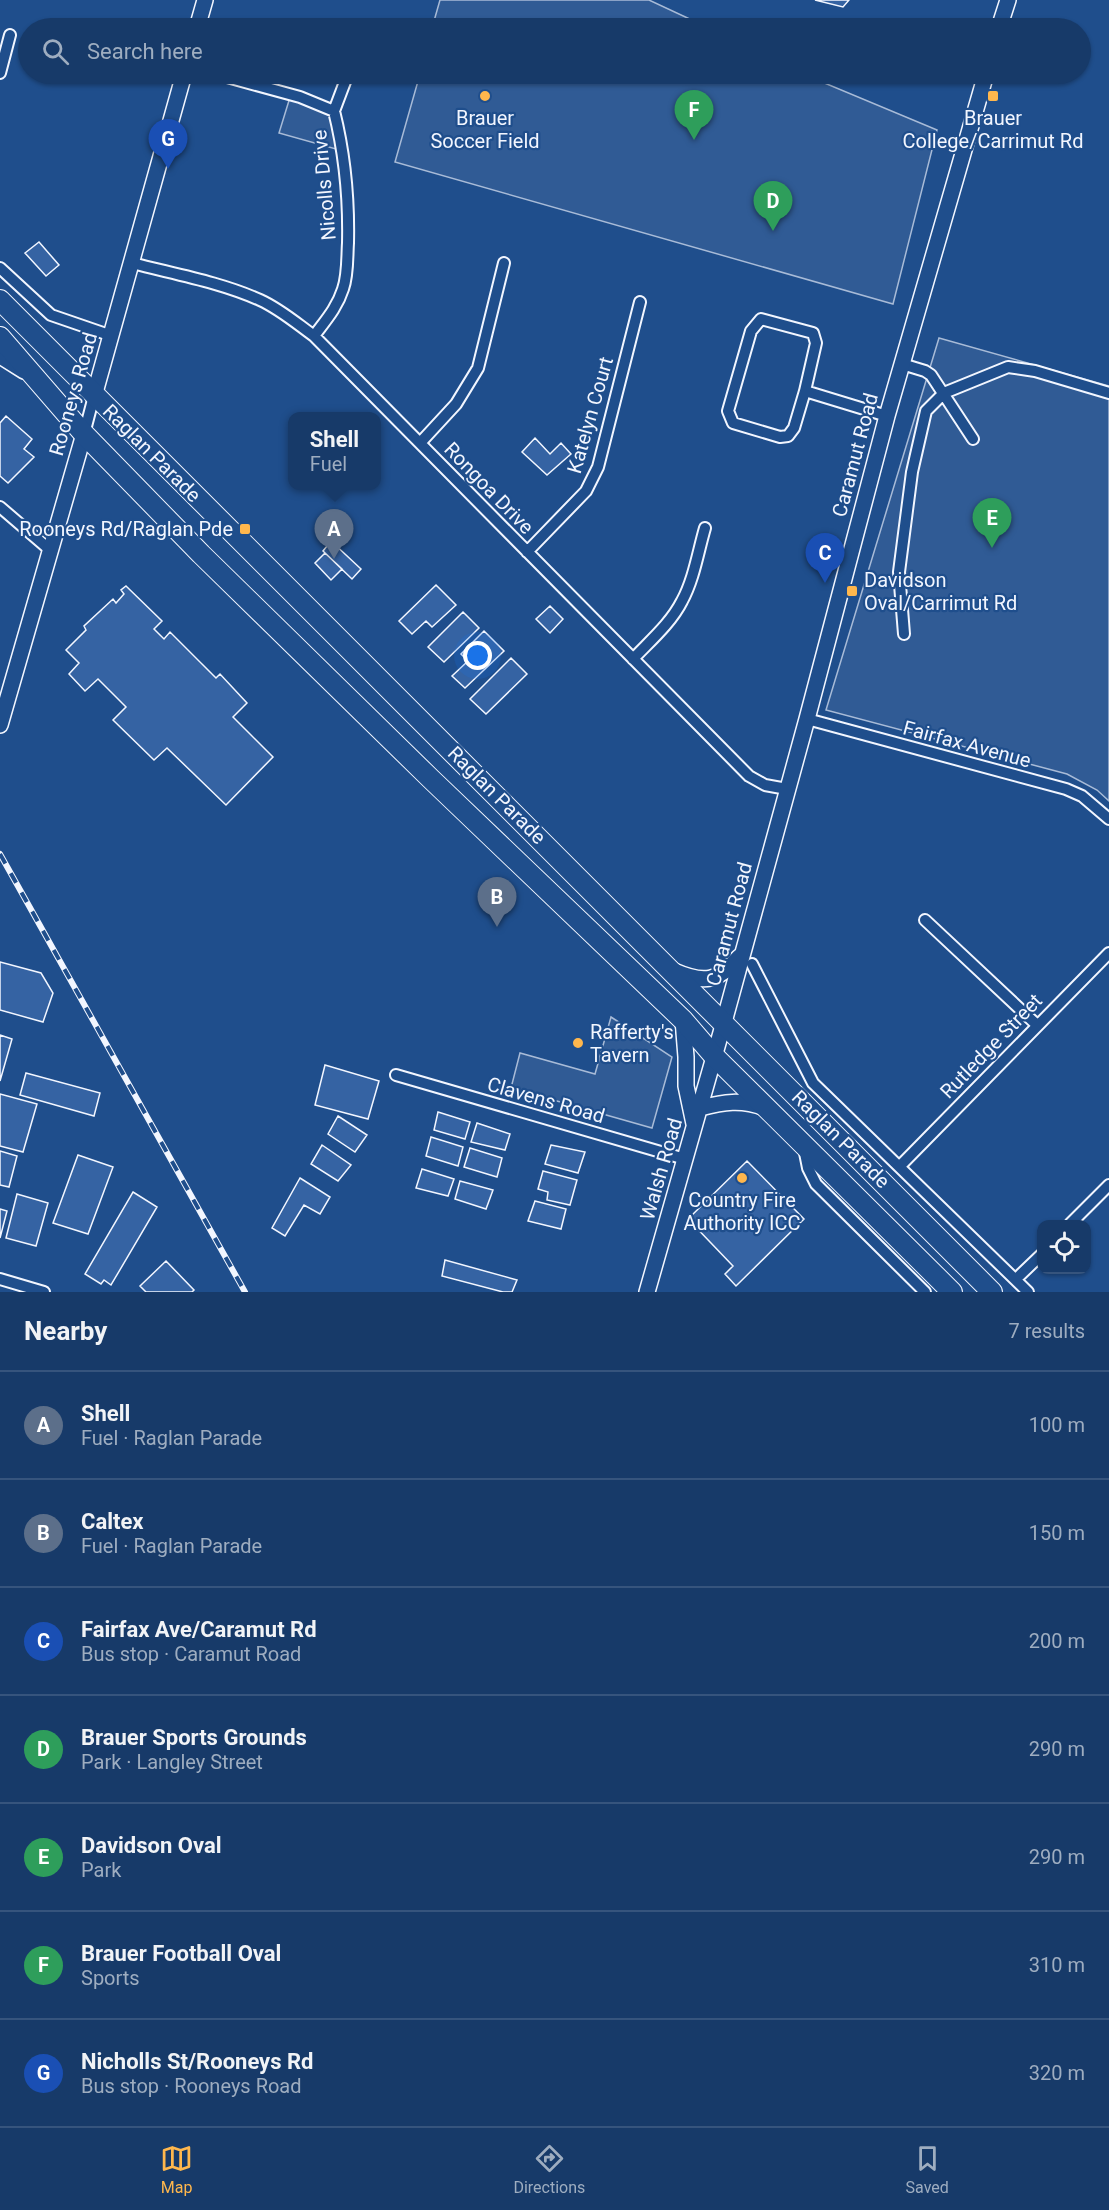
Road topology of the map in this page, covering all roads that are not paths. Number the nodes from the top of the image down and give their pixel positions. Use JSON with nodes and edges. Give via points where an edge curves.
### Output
{"nodes":[{"id":1,"x":205,"y":0,"type":"edge"},
{"id":2,"x":1008,"y":0,"type":"edge"},
{"id":3,"x":200,"y":18,"type":"edge"},
{"id":4,"x":1002,"y":18,"type":"edge"},
{"id":5,"x":10,"y":35,"type":"dead end"},
{"id":6,"x":0,"y":74,"type":"edge"},
{"id":7,"x":181,"y":84,"type":"edge"},
{"id":8,"x":253,"y":84,"type":"edge"},
{"id":9,"x":344,"y":84,"type":"edge"},
{"id":10,"x":983,"y":84,"type":"edge"},
{"id":11,"x":334,"y":111,"type":"junction"},
{"id":12,"x":132,"y":263,"type":"junction"},
{"id":13,"x":504,"y":263,"type":"dead end"},
{"id":14,"x":0,"y":268,"type":"edge"},
{"id":15,"x":0,"y":300,"type":"edge"},
{"id":16,"x":640,"y":302,"type":"dead end"},
{"id":17,"x":112,"y":336,"type":"junction"},
{"id":18,"x":314,"y":336,"type":"junction"},
{"id":19,"x":0,"y":337,"type":"edge"},
{"id":20,"x":0,"y":356,"type":"edge"},
{"id":21,"x":902,"y":364,"type":"junction"},
{"id":22,"x":34,"y":378,"type":"junction"},
{"id":23,"x":805,"y":391,"type":"junction"},
{"id":24,"x":944,"y":393,"type":"junction"},
{"id":25,"x":1109,"y":393,"type":"edge"},
{"id":26,"x":94,"y":396,"type":"junction"},
{"id":27,"x":887,"y":416,"type":"junction"},
{"id":28,"x":84,"y":434,"type":"junction"},
{"id":29,"x":972,"y":439,"type":"dead end"},
{"id":30,"x":420,"y":443,"type":"junction"},
{"id":31,"x":0,"y":507,"type":"edge"},
{"id":32,"x":705,"y":528,"type":"dead end"},
{"id":33,"x":50,"y":550,"type":"junction"},
{"id":34,"x":527,"y":552,"type":"junction"},
{"id":35,"x":904,"y":634,"type":"dead end"},
{"id":36,"x":633,"y":659,"type":"junction"},
{"id":37,"x":807,"y":719,"type":"junction"},
{"id":38,"x":0,"y":725,"type":"edge"},
{"id":39,"x":787,"y":789,"type":"junction"},
{"id":40,"x":1109,"y":819,"type":"edge"},
{"id":41,"x":925,"y":920,"type":"dead end"},
{"id":42,"x":1109,"y":953,"type":"edge"},
{"id":43,"x":747,"y":958,"type":"junction"},
{"id":44,"x":672,"y":970,"type":"junction"},
{"id":45,"x":683,"y":1020,"type":"junction"},
{"id":46,"x":724,"y":1022,"type":"junction"},
{"id":47,"x":1037,"y":1025,"type":"junction"},
{"id":48,"x":714,"y":1056,"type":"junction"},
{"id":49,"x":396,"y":1075,"type":"dead end"},
{"id":50,"x":808,"y":1077,"type":"junction"},
{"id":51,"x":795,"y":1092,"type":"junction"},
{"id":52,"x":700,"y":1108,"type":"junction"},
{"id":53,"x":769,"y":1112,"type":"junction"},
{"id":54,"x":694,"y":1127,"type":"junction"},
{"id":55,"x":804,"y":1147,"type":"junction"},
{"id":56,"x":685,"y":1160,"type":"junction"},
{"id":57,"x":900,"y":1166,"type":"junction"},
{"id":58,"x":1109,"y":1185,"type":"edge"},
{"id":59,"x":1074,"y":1220,"type":"edge"},
{"id":60,"x":1037,"y":1258,"type":"edge"},
{"id":61,"x":0,"y":1279,"type":"edge"},
{"id":62,"x":1016,"y":1280,"type":"junction"},
{"id":63,"x":44,"y":1292,"type":"edge"},
{"id":64,"x":647,"y":1292,"type":"edge"},
{"id":65,"x":925,"y":1292,"type":"edge"},
{"id":66,"x":952,"y":1292,"type":"edge"},
{"id":67,"x":992,"y":1292,"type":"edge"},
{"id":68,"x":1028,"y":1292,"type":"edge"}],
"edges":[{"from":1,"to":3,"type":"street"},
{"from":2,"to":4,"type":"street"},
{"from":5,"to":6,"type":"street"},
{"from":7,"to":12,"type":"street","name":"Rooneys Road"},
{"from":8,"to":11,"type":"street","name":"Nicolls Drive"},
{"from":9,"to":11,"type":"street"},
{"from":10,"to":21,"type":"street","name":"Caramut Road"},
{"from":11,"to":18,"type":"street","name":"Nicolls Drive","via":[[343,151],[347,262],[344,287],[335,309]]},
{"from":12,"to":17,"type":"street","name":"Rooneys Road"},
{"from":12,"to":18,"type":"street","name":"Rongoa Drive","via":[[259,300]]},
{"from":13,"to":30,"type":"street","via":[[478,368],[456,404]]},
{"from":14,"to":17,"type":"street","via":[[51,315]]},
{"from":15,"to":26,"type":"highway","name":"Raglan Parade"},
{"from":16,"to":34,"type":"street","name":"Katelyn Court","via":[[598,467],[586,491]]},
{"from":17,"to":26,"type":"street","name":"Rooneys Road"},
{"from":18,"to":30,"type":"street","name":"Rongoa Drive"},
{"from":19,"to":22,"type":"highway","name":"Raglan Parade"},
{"from":20,"to":22,"type":"street"},
{"from":21,"to":24,"type":"street","via":[[928,373]]},
{"from":21,"to":27,"type":"street","name":"Caramut Road"},
{"from":22,"to":28,"type":"highway","name":"Raglan Parade"},
{"from":23,"to":23,"type":"street","via":[[816,344],[813,333],[761,320],[751,331],[728,411],[732,423],[788,436]]},
{"from":23,"to":27,"type":"street"},
{"from":24,"to":25,"type":"street","via":[[1008,367]]},
{"from":24,"to":29,"type":"street"},
{"from":24,"to":35,"type":"street","via":[[926,411],[912,472],[899,572]]},
{"from":26,"to":28,"type":"street","name":"Rooneys Road"},
{"from":26,"to":44,"type":"highway","name":"Raglan Parade"},
{"from":27,"to":37,"type":"street","name":"Caramut Road"},
{"from":28,"to":33,"type":"street","name":"Rooneys Road"},
{"from":28,"to":45,"type":"highway","name":"Raglan Parade","via":[[371,721]]},
{"from":30,"to":34,"type":"street","name":"Rongoa Drive"},
{"from":31,"to":33,"type":"street"},
{"from":32,"to":36,"type":"street","via":[[682,602]]},
{"from":33,"to":38,"type":"street","name":"Rooneys Road"},
{"from":34,"to":36,"type":"street","name":"Rongoa Drive"},
{"from":36,"to":39,"type":"street","name":"Rongoa Drive","via":[[749,776],[765,785]]},
{"from":37,"to":39,"type":"street","name":"Caramut Road"},
{"from":37,"to":40,"type":"street","name":"Fairfax Avenue","via":[[1066,789],[1082,796]]},
{"from":39,"to":43,"type":"street","name":"Caramut Road"},
{"from":41,"to":47,"type":"street"},
{"from":42,"to":47,"type":"street","name":"Rutledge Street"},
{"from":43,"to":44,"type":"street","via":[[715,978],[695,979]]},
{"from":43,"to":46,"type":"street","name":"Caramut Road"},
{"from":43,"to":50,"type":"street","name":"Raglan Parade"},
{"from":44,"to":46,"type":"highway","name":"Raglan Parade"},
{"from":45,"to":48,"type":"highway","name":"Raglan Parade"},
{"from":45,"to":54,"type":"street","via":[[686,1086]]},
{"from":46,"to":48,"type":"street","name":"Caramut Road"},
{"from":46,"to":51,"type":"highway","name":"Raglan Parade"},
{"from":47,"to":57,"type":"street","name":"Rutledge Street"},
{"from":48,"to":52,"type":"street","name":"Walsh Road"},
{"from":48,"to":53,"type":"highway","name":"Raglan Parade"},
{"from":49,"to":56,"type":"street","name":"Clavens Road"},
{"from":50,"to":51,"type":"street"},
{"from":50,"to":57,"type":"street","name":"Raglan Parade"},
{"from":51,"to":53,"type":"highway"},
{"from":51,"to":67,"type":"highway","name":"Raglan Parade"},
{"from":52,"to":53,"type":"street","via":[[733,1101],[748,1102]]},
{"from":52,"to":54,"type":"street","name":"Walsh Road"},
{"from":53,"to":55,"type":"highway","name":"Raglan Parade"},
{"from":54,"to":56,"type":"street","name":"Walsh Road"},
{"from":55,"to":65,"type":"street","name":"Raglan Parade","via":[[816,1184]]},
{"from":55,"to":66,"type":"highway","name":"Raglan Parade"},
{"from":56,"to":64,"type":"street","name":"Walsh Road"},
{"from":57,"to":62,"type":"street","name":"Raglan Parade"},
{"from":58,"to":59,"type":"street"},
{"from":60,"to":62,"type":"street"},
{"from":61,"to":63,"type":"street"},
{"from":62,"to":68,"type":"street","name":"Raglan Parade"}]}
